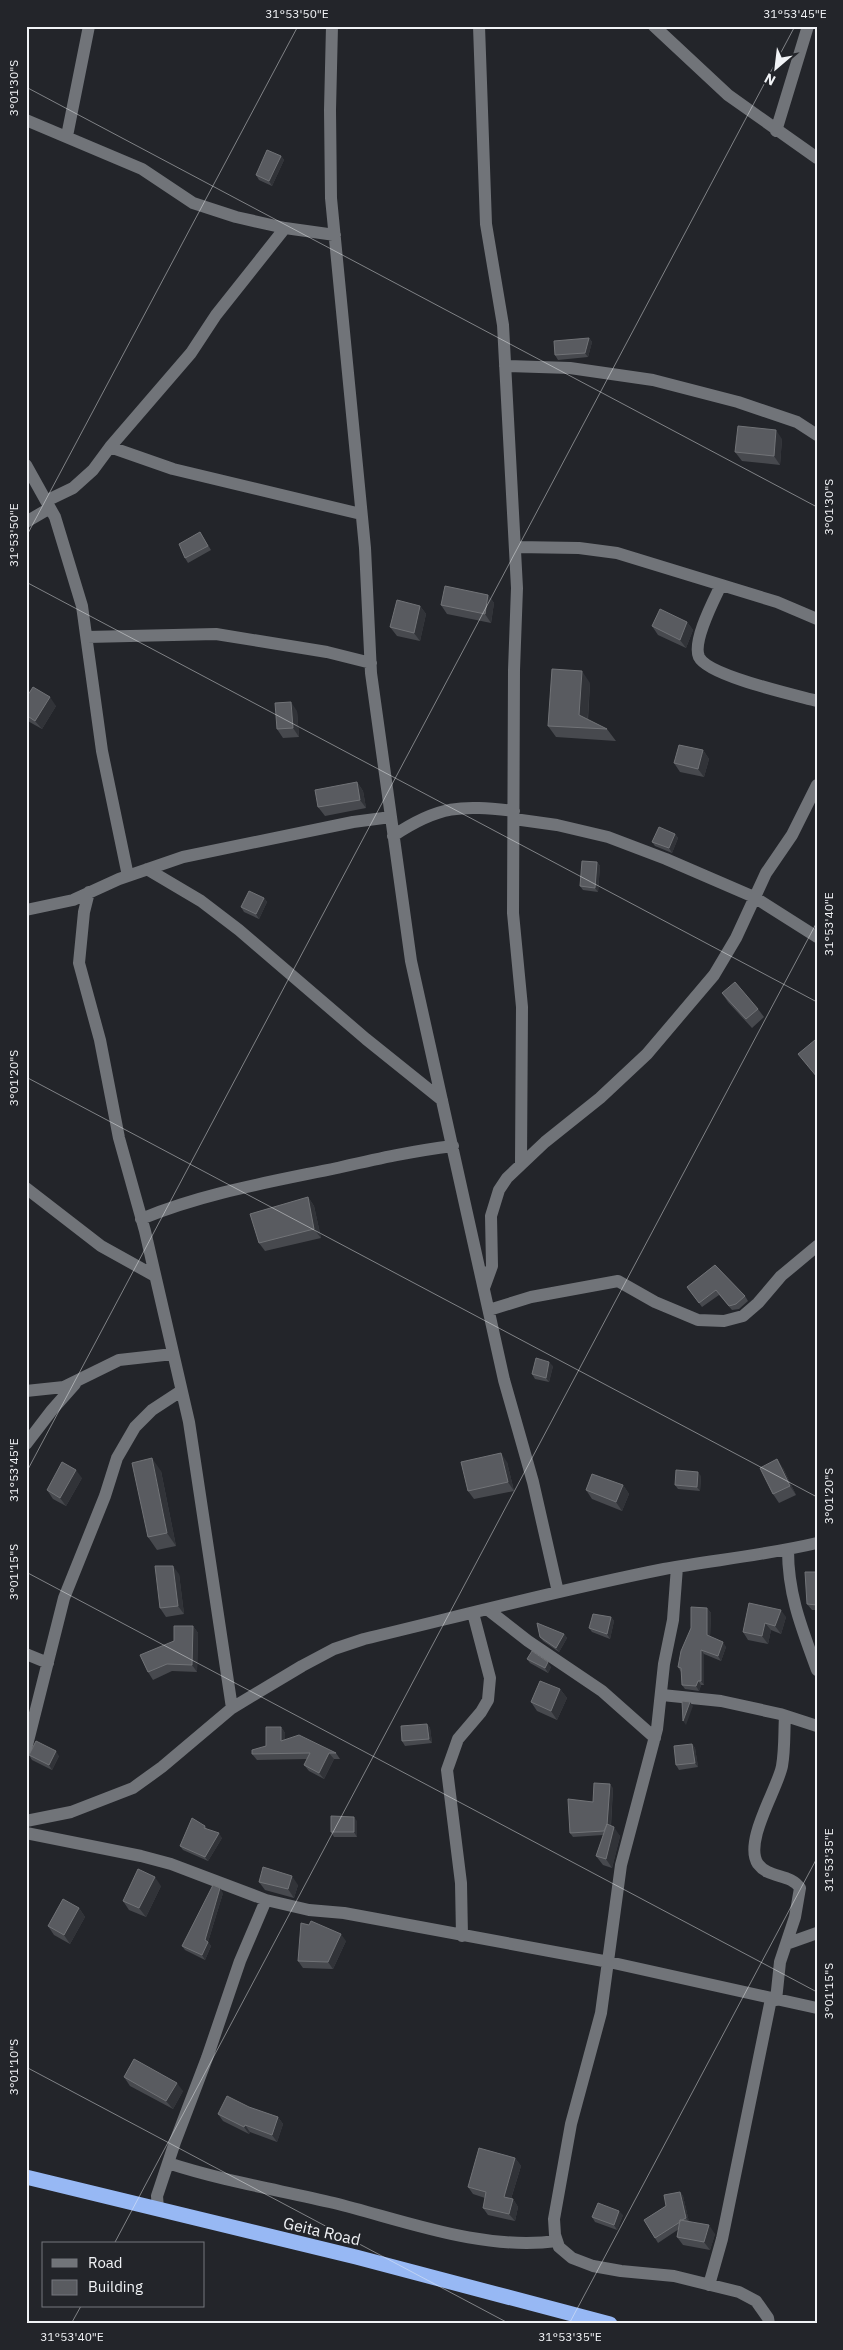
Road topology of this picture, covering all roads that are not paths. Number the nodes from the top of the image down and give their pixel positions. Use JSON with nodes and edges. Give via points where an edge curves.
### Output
{"nodes":[{"id":1,"x":89,"y":26,"type":"edge"},
{"id":2,"x":332,"y":26,"type":"edge"},
{"id":3,"x":479,"y":26,"type":"edge"},
{"id":4,"x":654,"y":26,"type":"edge"},
{"id":5,"x":808,"y":26,"type":"edge"},
{"id":6,"x":26,"y":120,"type":"edge"},
{"id":7,"x":776,"y":131,"type":"junction"},
{"id":8,"x":67,"y":136,"type":"junction"},
{"id":9,"x":817,"y":158,"type":"edge"},
{"id":10,"x":285,"y":228,"type":"junction"},
{"id":11,"x":335,"y":235,"type":"junction"},
{"id":12,"x":505,"y":366,"type":"junction"},
{"id":13,"x":817,"y":435,"type":"edge"},
{"id":14,"x":110,"y":447,"type":"junction"},
{"id":15,"x":26,"y":466,"type":"edge"},
{"id":16,"x":48,"y":504,"type":"junction"},
{"id":17,"x":361,"y":514,"type":"junction"},
{"id":18,"x":26,"y":522,"type":"edge"},
{"id":19,"x":516,"y":547,"type":"junction"},
{"id":20,"x":721,"y":585,"type":"junction"},
{"id":21,"x":817,"y":619,"type":"edge"},
{"id":22,"x":87,"y":637,"type":"junction"},
{"id":23,"x":371,"y":663,"type":"junction"},
{"id":24,"x":817,"y":701,"type":"edge"},
{"id":25,"x":817,"y":785,"type":"edge"},
{"id":26,"x":514,"y":815,"type":"junction"},
{"id":27,"x":391,"y":817,"type":"junction"},
{"id":28,"x":393,"y":836,"type":"junction"},
{"id":29,"x":147,"y":869,"type":"junction"},
{"id":30,"x":128,"y":876,"type":"junction"},
{"id":31,"x":89,"y":892,"type":"junction"},
{"id":32,"x":754,"y":897,"type":"junction"},
{"id":33,"x":26,"y":910,"type":"edge"},
{"id":34,"x":817,"y":937,"type":"edge"},
{"id":35,"x":442,"y":1100,"type":"junction"},
{"id":36,"x":453,"y":1146,"type":"junction"},
{"id":37,"x":521,"y":1163,"type":"junction"},
{"id":38,"x":26,"y":1188,"type":"edge"},
{"id":39,"x":141,"y":1219,"type":"junction"},
{"id":40,"x":817,"y":1246,"type":"edge"},
{"id":41,"x":155,"y":1276,"type":"junction"},
{"id":42,"x":484,"y":1288,"type":"junction"},
{"id":43,"x":489,"y":1310,"type":"junction"},
{"id":44,"x":173,"y":1354,"type":"junction"},
{"id":45,"x":80,"y":1379,"type":"junction"},
{"id":46,"x":26,"y":1391,"type":"edge"},
{"id":47,"x":182,"y":1391,"type":"junction"},
{"id":48,"x":26,"y":1444,"type":"edge"},
{"id":49,"x":817,"y":1543,"type":"edge"},
{"id":50,"x":788,"y":1550,"type":"junction"},
{"id":51,"x":677,"y":1567,"type":"junction"},
{"id":52,"x":558,"y":1592,"type":"junction"},
{"id":53,"x":487,"y":1609,"type":"junction"},
{"id":54,"x":473,"y":1612,"type":"junction"},
{"id":55,"x":26,"y":1654,"type":"edge"},
{"id":56,"x":48,"y":1663,"type":"junction"},
{"id":57,"x":817,"y":1670,"type":"edge"},
{"id":58,"x":662,"y":1694,"type":"junction"},
{"id":59,"x":232,"y":1708,"type":"junction"},
{"id":60,"x":785,"y":1716,"type":"junction"},
{"id":61,"x":817,"y":1726,"type":"edge"},
{"id":62,"x":655,"y":1738,"type":"junction"},
{"id":63,"x":26,"y":1749,"type":"edge"},
{"id":64,"x":26,"y":1821,"type":"edge"},
{"id":65,"x":26,"y":1834,"type":"edge"},
{"id":66,"x":266,"y":1900,"type":"junction"},
{"id":67,"x":817,"y":1934,"type":"edge"},
{"id":68,"x":462,"y":1936,"type":"junction"},
{"id":69,"x":786,"y":1944,"type":"junction"},
{"id":70,"x":609,"y":1962,"type":"junction"},
{"id":71,"x":774,"y":1999,"type":"junction"},
{"id":72,"x":817,"y":2008,"type":"edge"},
{"id":73,"x":168,"y":2164,"type":"junction"},
{"id":74,"x":26,"y":2176,"type":"edge"},
{"id":75,"x":158,"y":2209,"type":"junction"},
{"id":76,"x":557,"y":2241,"type":"junction"},
{"id":77,"x":709,"y":2285,"type":"junction"},
{"id":78,"x":610,"y":2324,"type":"edge"},
{"id":79,"x":769,"y":2324,"type":"edge"}],
"edges":[{"from":1,"to":8,"type":"street"},
{"from":2,"to":11,"type":"street","via":[[331,198]]},
{"from":3,"to":12,"type":"street","via":[[486,224],[503,325]]},
{"from":4,"to":7,"type":"street","via":[[728,95]]},
{"from":5,"to":7,"type":"street"},
{"from":6,"to":8,"type":"street"},
{"from":7,"to":9,"type":"street"},
{"from":8,"to":10,"type":"street","via":[[142,169],[193,202],[236,217]]},
{"from":10,"to":11,"type":"street"},
{"from":10,"to":14,"type":"street","via":[[216,315],[191,353]]},
{"from":11,"to":17,"type":"street"},
{"from":12,"to":13,"type":"street","via":[[570,368],[653,380],[738,402],[797,422]]},
{"from":12,"to":19,"type":"street"},
{"from":14,"to":16,"type":"street","via":[[80,482]]},
{"from":14,"to":17,"type":"street","via":[[173,469]]},
{"from":15,"to":16,"type":"street"},
{"from":16,"to":18,"type":"street"},
{"from":16,"to":22,"type":"street","via":[[55,516],[82,606]]},
{"from":17,"to":23,"type":"street"},
{"from":19,"to":20,"type":"street","via":[[617,552]]},
{"from":19,"to":26,"type":"street"},
{"from":20,"to":21,"type":"street","via":[[777,602]]},
{"from":20,"to":24,"type":"street","via":[[698,641],[699,656],[705,664],[750,683]]},
{"from":22,"to":23,"type":"street","via":[[216,634],[318,650]]},
{"from":22,"to":30,"type":"street","via":[[102,751]]},
{"from":23,"to":27,"type":"street"},
{"from":25,"to":32,"type":"street","via":[[792,835]]},
{"from":26,"to":28,"type":"street","via":[[478,807],[446,810],[418,819]]},
{"from":26,"to":32,"type":"street","via":[[608,837]]},
{"from":26,"to":37,"type":"street","via":[[513,913],[522,1007]]},
{"from":27,"to":28,"type":"street"},
{"from":27,"to":29,"type":"street","via":[[192,855]]},
{"from":28,"to":35,"type":"street","via":[[411,961]]},
{"from":29,"to":30,"type":"street"},
{"from":29,"to":35,"type":"street","via":[[201,901],[239,930]]},
{"from":30,"to":31,"type":"street"},
{"from":31,"to":33,"type":"street","via":[[73,900]]},
{"from":31,"to":39,"type":"street","via":[[79,963],[104,1058],[126,1170]]},
{"from":32,"to":34,"type":"street"},
{"from":32,"to":37,"type":"street","via":[[736,938],[714,975],[647,1054],[600,1098]]},
{"from":35,"to":36,"type":"street"},
{"from":36,"to":39,"type":"street","via":[[401,1152],[279,1179],[176,1205]]},
{"from":36,"to":42,"type":"street"},
{"from":37,"to":42,"type":"street","via":[[507,1178],[495,1200],[492,1266]]},
{"from":38,"to":41,"type":"street","via":[[100,1246]]},
{"from":39,"to":41,"type":"street"},
{"from":40,"to":43,"type":"street","via":[[781,1276],[742,1316],[724,1321],[698,1320],[655,1302],[618,1281],[531,1296]]},
{"from":41,"to":44,"type":"street"},
{"from":42,"to":43,"type":"street"},
{"from":43,"to":52,"type":"street"},
{"from":44,"to":45,"type":"street","via":[[119,1360]]},
{"from":44,"to":47,"type":"street"},
{"from":45,"to":46,"type":"street","via":[[64,1387]]},
{"from":45,"to":48,"type":"street"},
{"from":47,"to":56,"type":"street","via":[[152,1410],[135,1427],[117,1458],[64,1598]]},
{"from":47,"to":59,"type":"street"},
{"from":49,"to":50,"type":"street"},
{"from":50,"to":51,"type":"street"},
{"from":50,"to":57,"type":"street","via":[[788,1576],[794,1608]]},
{"from":51,"to":52,"type":"street"},
{"from":51,"to":58,"type":"street"},
{"from":52,"to":53,"type":"street"},
{"from":53,"to":54,"type":"street"},
{"from":53,"to":62,"type":"street","via":[[602,1691]]},
{"from":54,"to":59,"type":"street","via":[[334,1649]]},
{"from":54,"to":68,"type":"street","via":[[490,1678],[488,1700],[458,1739],[447,1770],[461,1883]]},
{"from":55,"to":56,"type":"street"},
{"from":56,"to":63,"type":"street"},
{"from":58,"to":60,"type":"street","via":[[721,1701]]},
{"from":58,"to":62,"type":"street"},
{"from":59,"to":64,"type":"street","via":[[133,1788],[71,1812]]},
{"from":60,"to":61,"type":"street"},
{"from":60,"to":69,"type":"street","via":[[782,1765],[755,1850],[757,1862],[765,1871],[793,1881],[800,1888]]},
{"from":62,"to":70,"type":"street","via":[[620,1866]]},
{"from":65,"to":66,"type":"street","via":[[120,1850],[171,1864]]},
{"from":66,"to":68,"type":"street"},
{"from":66,"to":73,"type":"street","via":[[240,1961]]},
{"from":67,"to":69,"type":"street"},
{"from":68,"to":70,"type":"street"},
{"from":69,"to":71,"type":"street"},
{"from":70,"to":71,"type":"street"},
{"from":70,"to":76,"type":"street","via":[[601,2013],[571,2124],[554,2219]]},
{"from":71,"to":72,"type":"street"},
{"from":71,"to":77,"type":"street"},
{"from":73,"to":75,"type":"street","via":[[157,2196]]},
{"from":73,"to":76,"type":"street","via":[[448,2232],[532,2244]]},
{"from":74,"to":75,"type":"highway","name":"Geita Road"},
{"from":75,"to":78,"type":"highway","name":"Geita Road"},
{"from":76,"to":77,"type":"street","via":[[572,2258],[593,2266],[674,2276]]},
{"from":77,"to":79,"type":"street","via":[[739,2292],[756,2302]]}]}
